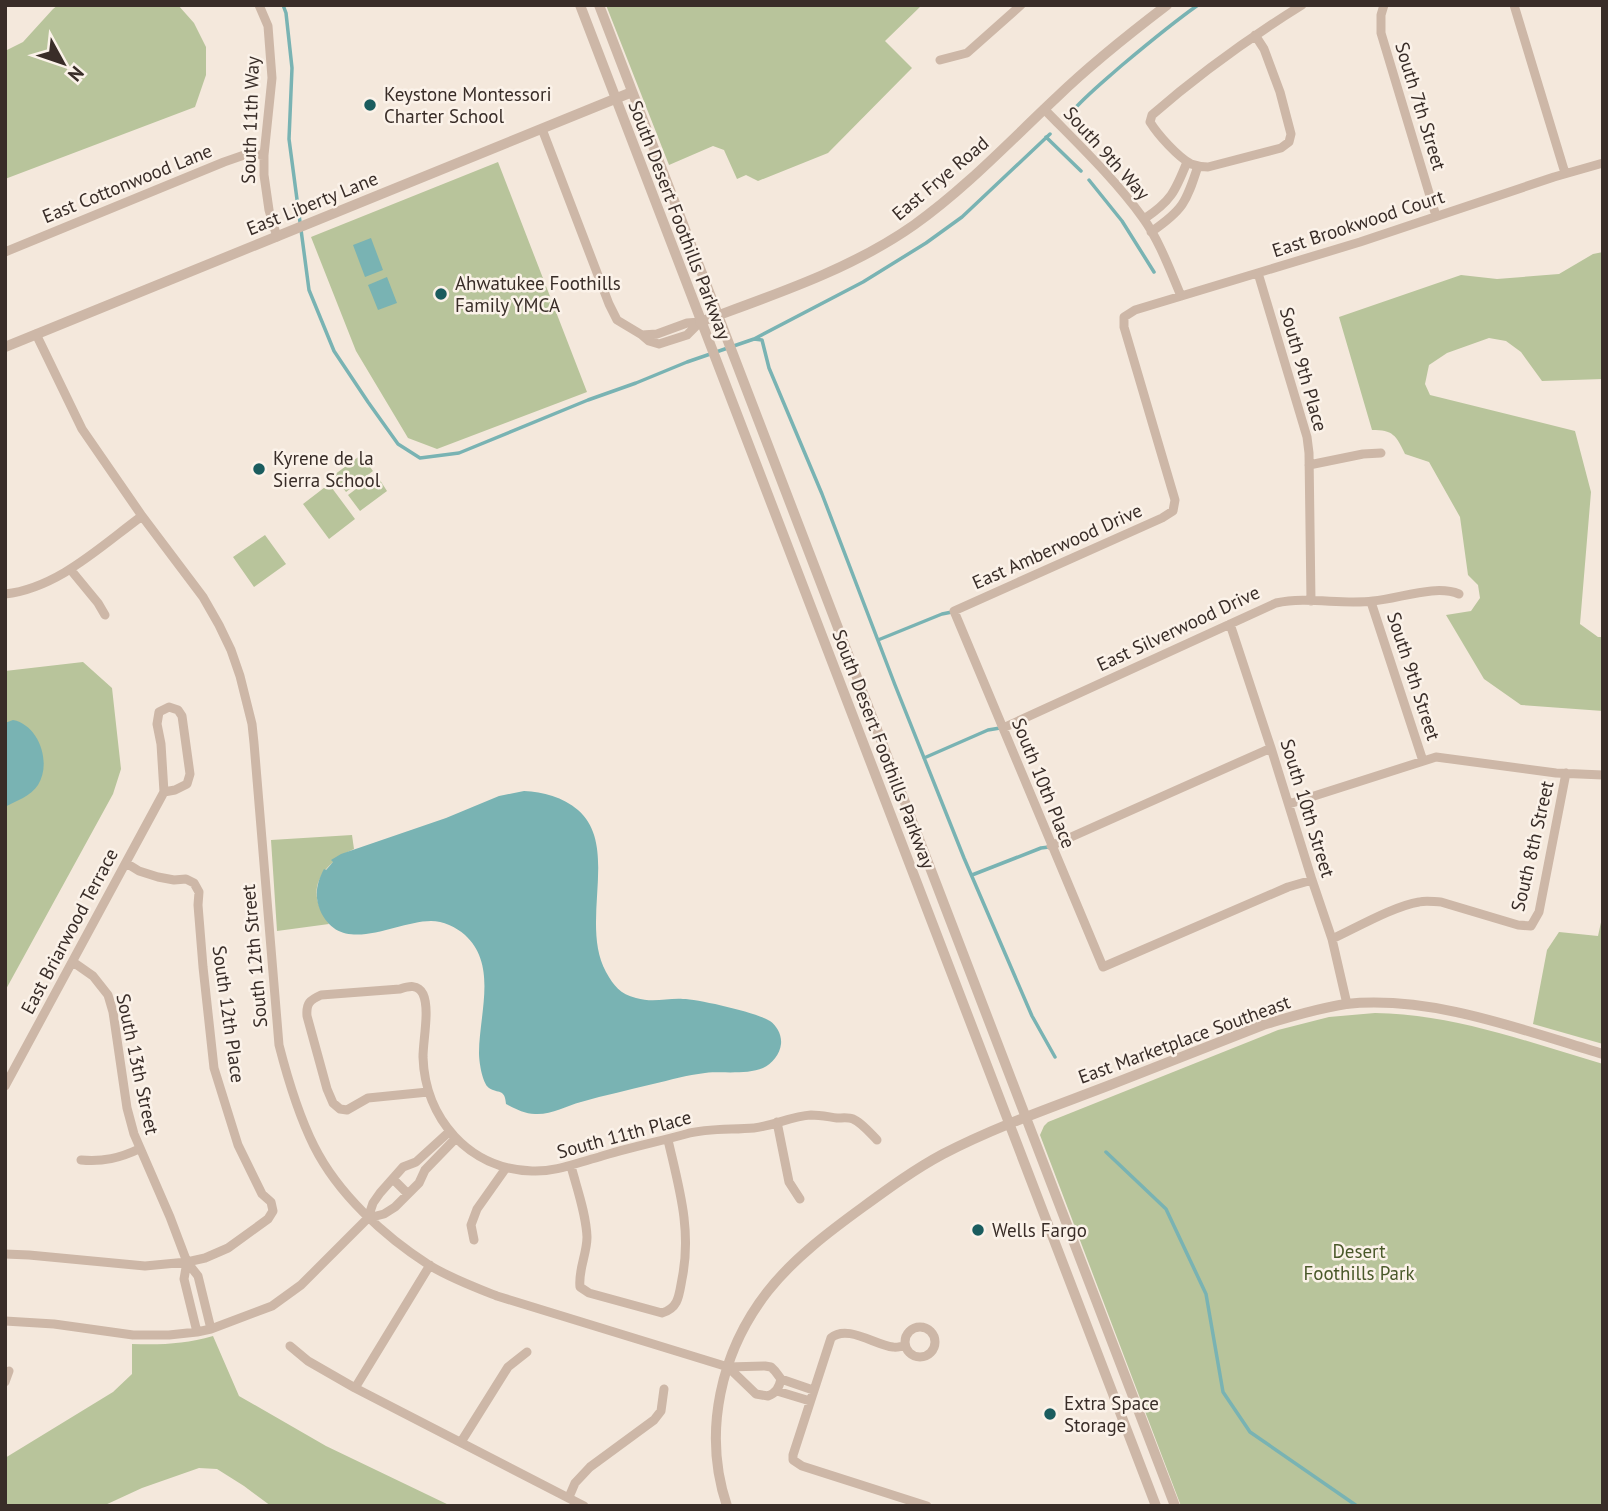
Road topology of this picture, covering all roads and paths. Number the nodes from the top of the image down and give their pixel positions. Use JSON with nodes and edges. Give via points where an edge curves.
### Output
{"nodes":[{"id":1,"x":259,"y":5,"type":"edge"},
{"id":2,"x":580,"y":5,"type":"edge"},
{"id":3,"x":599,"y":5,"type":"edge"},
{"id":4,"x":1021,"y":5,"type":"edge"},
{"id":5,"x":1167,"y":5,"type":"edge"},
{"id":6,"x":1302,"y":5,"type":"edge"},
{"id":7,"x":1384,"y":5,"type":"edge"},
{"id":8,"x":1514,"y":5,"type":"edge"},
{"id":9,"x":1255,"y":35,"type":"junction"},
{"id":10,"x":940,"y":60,"type":"dead end"},
{"id":11,"x":632,"y":92,"type":"junction"},
{"id":12,"x":615,"y":99,"type":"junction"},
{"id":13,"x":1044,"y":109,"type":"junction"},
{"id":14,"x":541,"y":129,"type":"junction"},
{"id":15,"x":264,"y":155,"type":"junction"},
{"id":16,"x":1187,"y":162,"type":"junction"},
{"id":17,"x":1603,"y":163,"type":"edge"},
{"id":18,"x":1198,"y":166,"type":"junction"},
{"id":19,"x":1565,"y":173,"type":"junction"},
{"id":20,"x":1436,"y":216,"type":"junction"},
{"id":21,"x":1144,"y":219,"type":"junction"},
{"id":22,"x":1151,"y":232,"type":"junction"},
{"id":23,"x":281,"y":235,"type":"junction"},
{"id":24,"x":5,"y":252,"type":"edge"},
{"id":25,"x":1258,"y":273,"type":"junction"},
{"id":26,"x":1181,"y":296,"type":"junction"},
{"id":27,"x":718,"y":316,"type":"junction"},
{"id":28,"x":700,"y":322,"type":"junction"},
{"id":29,"x":36,"y":334,"type":"junction"},
{"id":30,"x":5,"y":347,"type":"edge"},
{"id":31,"x":1381,"y":453,"type":"dead end"},
{"id":32,"x":1309,"y":466,"type":"junction"},
{"id":33,"x":1174,"y":511,"type":"joint"},
{"id":34,"x":142,"y":516,"type":"junction"},
{"id":35,"x":70,"y":569,"type":"junction"},
{"id":36,"x":5,"y":594,"type":"edge"},
{"id":37,"x":1459,"y":594,"type":"dead end"},
{"id":38,"x":827,"y":598,"type":"junction"},
{"id":39,"x":1311,"y":601,"type":"junction"},
{"id":40,"x":1371,"y":602,"type":"junction"},
{"id":41,"x":809,"y":605,"type":"junction"},
{"id":42,"x":954,"y":611,"type":"joint"},
{"id":43,"x":105,"y":615,"type":"dead end"},
{"id":44,"x":1230,"y":624,"type":"junction"},
{"id":45,"x":1003,"y":727,"type":"junction"},
{"id":46,"x":1271,"y":748,"type":"junction"},
{"id":47,"x":1423,"y":761,"type":"junction"},
{"id":48,"x":1566,"y":773,"type":"junction"},
{"id":49,"x":1603,"y":775,"type":"edge"},
{"id":50,"x":164,"y":792,"type":"junction"},
{"id":51,"x":1289,"y":804,"type":"junction"},
{"id":52,"x":1051,"y":846,"type":"junction"},
{"id":53,"x":126,"y":863,"type":"junction"},
{"id":54,"x":1312,"y":880,"type":"junction"},
{"id":55,"x":1332,"y":939,"type":"junction"},
{"id":56,"x":73,"y":962,"type":"junction"},
{"id":57,"x":1347,"y":1004,"type":"junction"},
{"id":58,"x":1603,"y":1054,"type":"edge"},
{"id":59,"x":5,"y":1086,"type":"edge"},
{"id":60,"x":428,"y":1092,"type":"junction"},
{"id":61,"x":1025,"y":1117,"type":"junction"},
{"id":62,"x":777,"y":1122,"type":"junction"},
{"id":63,"x":1008,"y":1123,"type":"junction"},
{"id":64,"x":453,"y":1135,"type":"junction"},
{"id":65,"x":668,"y":1140,"type":"junction"},
{"id":66,"x":877,"y":1140,"type":"dead end"},
{"id":67,"x":139,"y":1149,"type":"junction"},
{"id":68,"x":81,"y":1160,"type":"dead end"},
{"id":69,"x":571,"y":1166,"type":"junction"},
{"id":70,"x":506,"y":1168,"type":"junction"},
{"id":71,"x":393,"y":1179,"type":"junction"},
{"id":72,"x":408,"y":1194,"type":"junction"},
{"id":73,"x":800,"y":1199,"type":"dead end"},
{"id":74,"x":369,"y":1218,"type":"junction"},
{"id":75,"x":474,"y":1240,"type":"dead end"},
{"id":76,"x":5,"y":1254,"type":"edge"},
{"id":77,"x":187,"y":1262,"type":"junction"},
{"id":78,"x":429,"y":1265,"type":"junction"},
{"id":79,"x":202,"y":1291,"type":"junction"},
{"id":80,"x":187,"y":1295,"type":"junction"},
{"id":81,"x":5,"y":1321,"type":"edge"},
{"id":82,"x":211,"y":1329,"type":"junction"},
{"id":83,"x":197,"y":1332,"type":"junction"},
{"id":84,"x":290,"y":1346,"type":"dead end"},
{"id":85,"x":905,"y":1346,"type":"dead end"},
{"id":86,"x":527,"y":1352,"type":"dead end"},
{"id":87,"x":728,"y":1367,"type":"junction"},
{"id":88,"x":9,"y":1371,"type":"dead end"},
{"id":89,"x":781,"y":1380,"type":"junction"},
{"id":90,"x":5,"y":1382,"type":"edge"},
{"id":91,"x":355,"y":1388,"type":"junction"},
{"id":92,"x":664,"y":1389,"type":"dead end"},
{"id":93,"x":813,"y":1390,"type":"junction"},
{"id":94,"x":777,"y":1391,"type":"junction"},
{"id":95,"x":810,"y":1401,"type":"junction"},
{"id":96,"x":461,"y":1441,"type":"junction"},
{"id":97,"x":569,"y":1497,"type":"junction"},
{"id":98,"x":584,"y":1506,"type":"edge"},
{"id":99,"x":727,"y":1506,"type":"edge"},
{"id":100,"x":927,"y":1506,"type":"edge"},
{"id":101,"x":1156,"y":1506,"type":"edge"},
{"id":102,"x":1175,"y":1506,"type":"edge"}],
"edges":[{"from":1,"to":15,"type":"street","name":"South 11th Way","via":[[268,26],[272,78]]},
{"from":2,"to":12,"type":"street","name":"South Desert Foothills Parkway"},
{"from":3,"to":11,"type":"street","name":"South Desert Foothills Parkway"},
{"from":4,"to":10,"type":"street","via":[[967,53]]},
{"from":5,"to":13,"type":"street","name":"East Frye Road"},
{"from":6,"to":9,"type":"street"},
{"from":7,"to":20,"type":"street","name":"South 7th Street","via":[[1381,33]]},
{"from":8,"to":19,"type":"street"},
{"from":9,"to":16,"type":"street","via":[[1152,115],[1150,122],[1156,131]]},
{"from":9,"to":18,"type":"street","via":[[1280,92],[1289,142],[1208,167]]},
{"from":11,"to":12,"type":"street","name":"East Liberty Lane"},
{"from":11,"to":27,"type":"street","name":"South Desert Foothills Parkway"},
{"from":12,"to":14,"type":"street","name":"East Liberty Lane"},
{"from":12,"to":28,"type":"street","name":"South Desert Foothills Parkway"},
{"from":13,"to":21,"type":"street","name":"South 9th Way"},
{"from":13,"to":27,"type":"street","name":"East Frye Road","via":[[959,190],[898,236],[832,270]]},
{"from":14,"to":23,"type":"street","name":"East Liberty Lane"},
{"from":14,"to":28,"type":"street","name":"East Frye Road","via":[[617,320],[642,335],[666,337],[687,323]]},
{"from":15,"to":23,"type":"street","name":"South 11th Way","via":[[265,189]]},
{"from":15,"to":24,"type":"street","name":"East Cottonwood Lane","via":[[247,154],[224,162]]},
{"from":16,"to":18,"type":"street"},
{"from":16,"to":21,"type":"street","via":[[1166,203]]},
{"from":17,"to":19,"type":"street","name":"East Brookwood Court"},
{"from":18,"to":22,"type":"street","via":[[1183,205]]},
{"from":19,"to":20,"type":"street","name":"East Brookwood Court"},
{"from":20,"to":25,"type":"street","name":"East Brookwood Court"},
{"from":21,"to":22,"type":"street","name":"South 9th Way"},
{"from":22,"to":26,"type":"street","name":"South 9th Way"},
{"from":23,"to":29,"type":"street","name":"East Liberty Lane"},
{"from":25,"to":26,"type":"street","name":"East Brookwood Court"},
{"from":25,"to":32,"type":"street","name":"South 9th Place","via":[[1301,414]]},
{"from":26,"to":33,"type":"street","name":"East Brookwood Court","via":[[1124,317],[1175,500]]},
{"from":27,"to":28,"type":"street","name":"East Frye Road"},
{"from":27,"to":38,"type":"street","name":"South Desert Foothills Parkway"},
{"from":28,"to":41,"type":"street","name":"South Desert Foothills Parkway"},
{"from":29,"to":30,"type":"street","name":"East Liberty Lane"},
{"from":29,"to":34,"type":"street","name":"South 12th Street","via":[[82,429]]},
{"from":31,"to":32,"type":"street"},
{"from":32,"to":39,"type":"street","name":"South 9th Place"},
{"from":33,"to":42,"type":"street","name":"East Amberwood Drive"},
{"from":34,"to":35,"type":"street"},
{"from":34,"to":74,"type":"street","name":"South 12th Street","via":[[211,611],[240,676],[252,724],[279,1045],[290,1088],[315,1147]]},
{"from":35,"to":36,"type":"street","via":[[40,586]]},
{"from":35,"to":43,"type":"street"},
{"from":37,"to":40,"type":"street","name":"East Silverwood Drive","via":[[1437,591]]},
{"from":38,"to":41,"type":"street"},
{"from":38,"to":61,"type":"street","name":"South Desert Foothills Parkway"},
{"from":39,"to":40,"type":"street","name":"East Silverwood Drive"},
{"from":39,"to":44,"type":"street","name":"East Silverwood Drive","via":[[1276,603]]},
{"from":40,"to":47,"type":"street","name":"South 9th Street"},
{"from":41,"to":63,"type":"street","name":"South Desert Foothills Parkway"},
{"from":42,"to":45,"type":"street","name":"South 10th Place"},
{"from":44,"to":45,"type":"street","name":"East Silverwood Drive"},
{"from":44,"to":46,"type":"street","name":"South 10th Street"},
{"from":45,"to":52,"type":"street","name":"South 10th Place"},
{"from":46,"to":51,"type":"street","name":"South 10th Street"},
{"from":46,"to":52,"type":"street"},
{"from":47,"to":48,"type":"street","via":[[1436,757]]},
{"from":47,"to":51,"type":"street"},
{"from":48,"to":49,"type":"street"},
{"from":48,"to":55,"type":"street","name":"South 8th Street","via":[[1539,912],[1531,926],[1428,901],[1395,910]]},
{"from":50,"to":50,"type":"street","name":"East Briarwood Terrace","via":[[187,784],[190,774],[182,716],[169,707],[159,712],[157,724]]},
{"from":50,"to":53,"type":"street","name":"East Briarwood Terrace"},
{"from":51,"to":54,"type":"street","name":"South 10th Street"},
{"from":52,"to":54,"type":"street","name":"South 10th Place","via":[[1103,967]]},
{"from":53,"to":56,"type":"street","name":"East Briarwood Terrace"},
{"from":53,"to":77,"type":"street","name":"South 12th Place","via":[[158,877],[186,879],[199,892],[214,1068],[238,1145],[262,1195],[271,1202],[268,1219],[228,1248]]},
{"from":54,"to":55,"type":"street","name":"South 10th Street"},
{"from":55,"to":57,"type":"street","name":"South 10th Street"},
{"from":56,"to":59,"type":"street","name":"East Briarwood Terrace"},
{"from":56,"to":67,"type":"street","name":"South 13th Street","via":[[93,975],[108,995],[127,1108]]},
{"from":57,"to":58,"type":"street","name":"East Marketplace Southeast","via":[[1452,1010]]},
{"from":57,"to":61,"type":"street","name":"East Marketplace Southeast","via":[[1263,1025]]},
{"from":60,"to":60,"type":"street","name":"South 11th Place","via":[[424,1001],[418,988],[410,985],[312,999],[307,1016],[327,1089],[340,1109],[368,1098]]},
{"from":60,"to":64,"type":"street","name":"South 11th Place"},
{"from":61,"to":63,"type":"street","name":"East Marketplace Southeast"},
{"from":61,"to":102,"type":"street","name":"South Desert Foothills Parkway"},
{"from":62,"to":65,"type":"street","name":"South 11th Place"},
{"from":62,"to":66,"type":"street","name":"South 11th Place","via":[[811,1115],[854,1119]]},
{"from":62,"to":73,"type":"street","via":[[789,1182]]},
{"from":63,"to":87,"type":"street","name":"East Marketplace Southeast","via":[[912,1172],[845,1220],[784,1273],[747,1321]]},
{"from":63,"to":101,"type":"street","name":"South Desert Foothills Parkway"},
{"from":64,"to":70,"type":"street","name":"South 11th Place","via":[[478,1156]]},
{"from":64,"to":71,"type":"street"},
{"from":64,"to":72,"type":"street"},
{"from":65,"to":69,"type":"street","name":"South 11th Place"},
{"from":65,"to":69,"type":"street","via":[[687,1241],[680,1292],[671,1311],[650,1310],[580,1287],[587,1235]]},
{"from":67,"to":68,"type":"street","via":[[112,1160]]},
{"from":67,"to":77,"type":"street","name":"South 13th Street"},
{"from":69,"to":70,"type":"street","name":"South 11th Place","via":[[552,1171]]},
{"from":70,"to":75,"type":"street","via":[[477,1209],[471,1226]]},
{"from":71,"to":72,"type":"street"},
{"from":71,"to":74,"type":"street","via":[[373,1203]]},
{"from":72,"to":74,"type":"street","via":[[384,1214]]},
{"from":74,"to":78,"type":"street","name":"South 12th Street"},
{"from":74,"to":82,"type":"street","via":[[272,1306]]},
{"from":76,"to":77,"type":"street","via":[[145,1266]]},
{"from":77,"to":79,"type":"street","name":"South 13th Street"},
{"from":77,"to":80,"type":"street","name":"South 13th Street"},
{"from":78,"to":87,"type":"street","name":"South 12th Street","via":[[497,1296]]},
{"from":78,"to":91,"type":"street"},
{"from":79,"to":80,"type":"street"},
{"from":79,"to":82,"type":"street","name":"South 13th Street"},
{"from":80,"to":83,"type":"street","name":"South 13th Street"},
{"from":81,"to":83,"type":"street","via":[[133,1335]]},
{"from":82,"to":83,"type":"street"},
{"from":84,"to":91,"type":"street"},
{"from":85,"to":93,"type":"street","via":[[835,1334]]},
{"from":86,"to":96,"type":"street","via":[[508,1367]]},
{"from":87,"to":89,"type":"street","name":"South 12th Street","via":[[771,1367]]},
{"from":87,"to":94,"type":"street","name":"South 12th Street","via":[[756,1394],[768,1396]]},
{"from":87,"to":99,"type":"street","via":[[716,1411],[718,1467]]},
{"from":88,"to":90,"type":"street"},
{"from":89,"to":93,"type":"street","name":"South 12th Street"},
{"from":89,"to":94,"type":"street"},
{"from":91,"to":96,"type":"street"},
{"from":92,"to":97,"type":"street","via":[[661,1411],[654,1420],[590,1467]]},
{"from":93,"to":95,"type":"street"},
{"from":94,"to":95,"type":"street","name":"South 12th Street"},
{"from":95,"to":100,"type":"street","via":[[793,1460]]},
{"from":96,"to":97,"type":"street"},
{"from":97,"to":98,"type":"street"}]}
